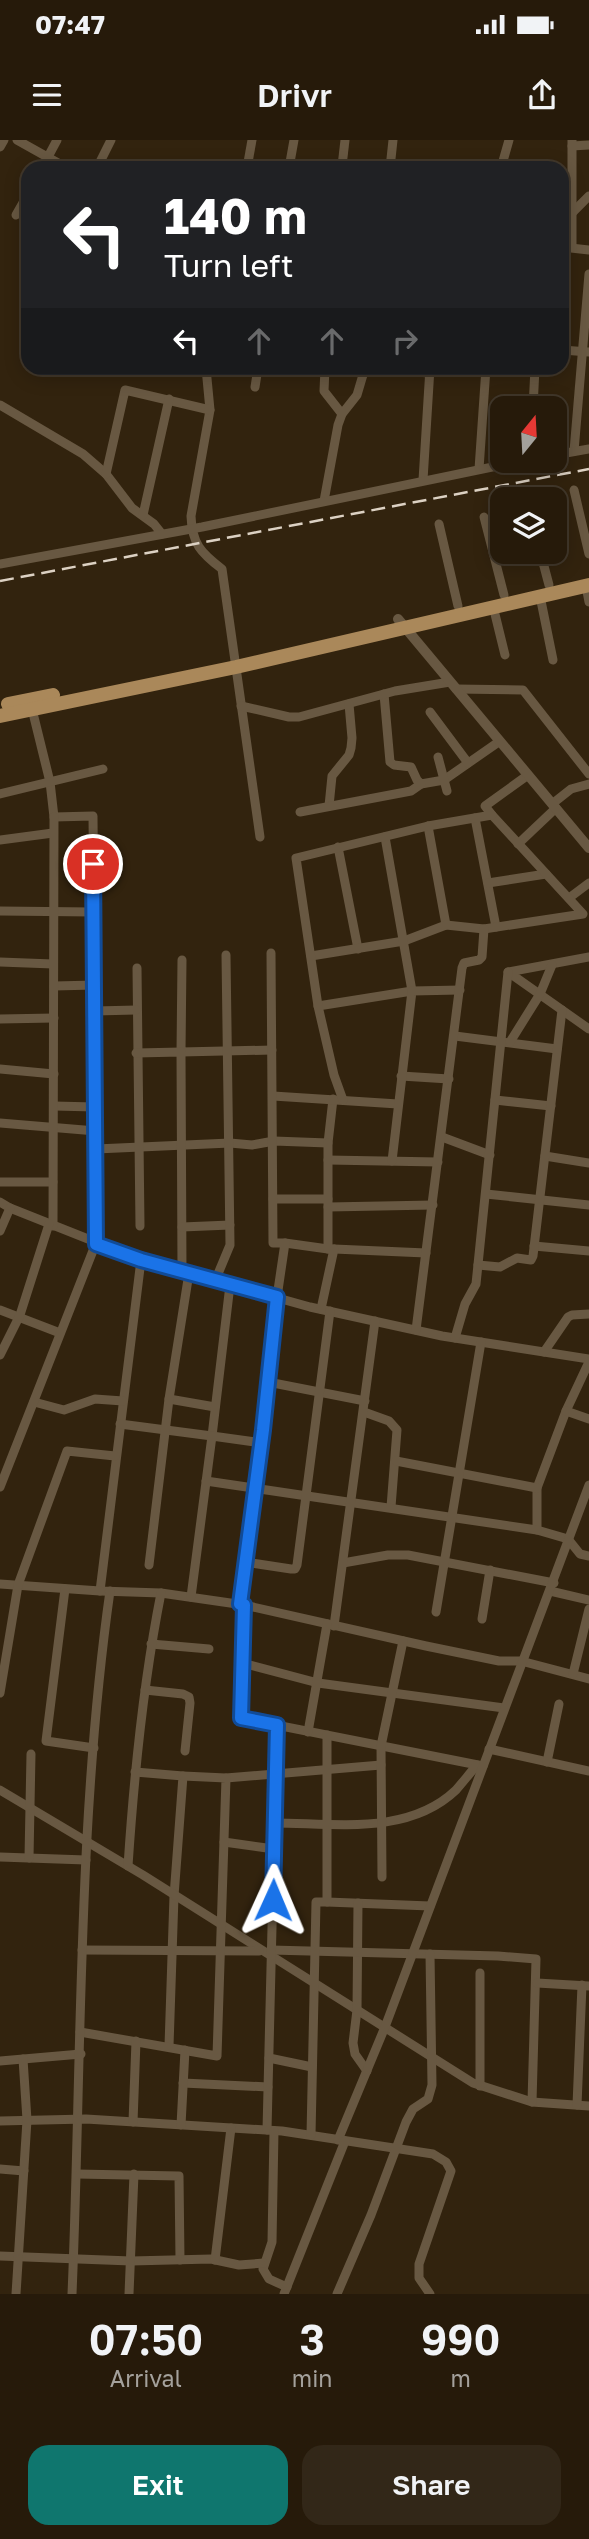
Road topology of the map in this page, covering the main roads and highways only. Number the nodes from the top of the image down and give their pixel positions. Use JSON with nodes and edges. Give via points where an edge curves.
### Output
{"nodes":[{"id":1,"x":588,"y":582,"type":"edge"},
{"id":2,"x":545,"y":591,"type":"junction"},
{"id":3,"x":401,"y":623,"type":"junction"},
{"id":4,"x":235,"y":662,"type":"junction"},
{"id":5,"x":0,"y":706,"type":"edge"},
{"id":6,"x":0,"y":716,"type":"edge"}],
"edges":[{"from":1,"to":2,"type":"main road"},
{"from":2,"to":3,"type":"main road"},
{"from":2,"to":3,"type":"main road","via":[[504,595]]},
{"from":3,"to":4,"type":"main road"},
{"from":4,"to":5,"type":"main road"},
{"from":4,"to":6,"type":"main road"}]}
